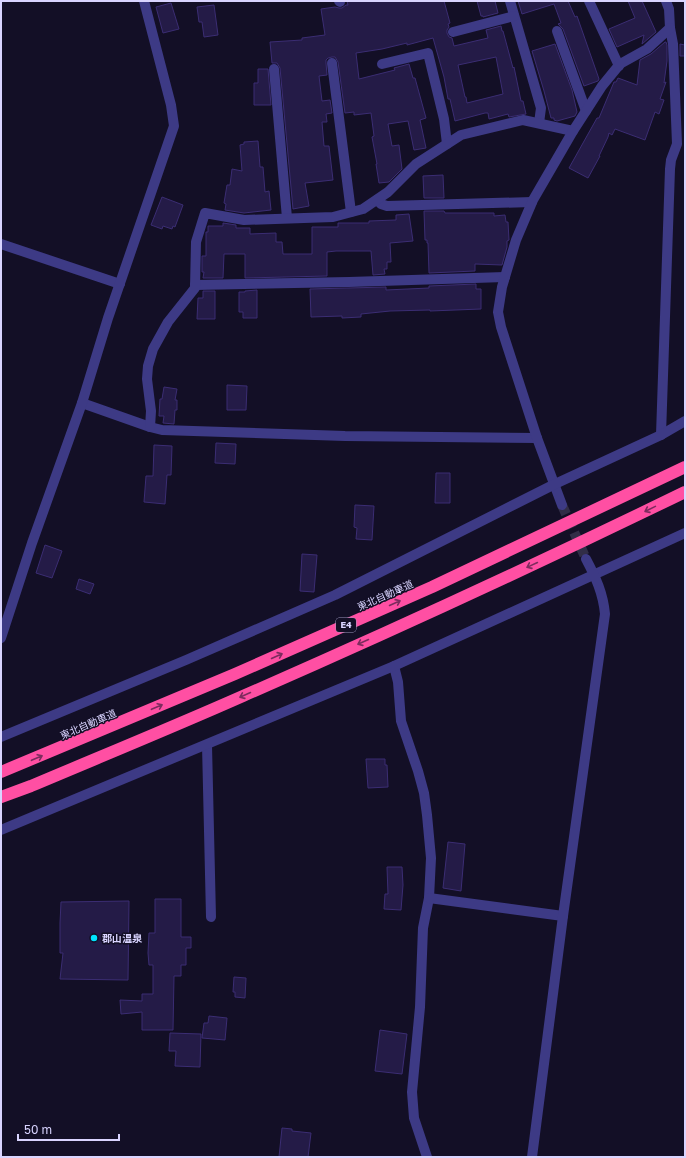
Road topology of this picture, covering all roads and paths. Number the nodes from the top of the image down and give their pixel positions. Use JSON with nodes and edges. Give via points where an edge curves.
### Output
{"nodes":[{"id":1,"x":144,"y":1,"type":"edge"},
{"id":2,"x":510,"y":1,"type":"edge"},
{"id":3,"x":590,"y":1,"type":"edge"},
{"id":4,"x":668,"y":2,"type":"edge"},
{"id":5,"x":514,"y":16,"type":"junction"},
{"id":6,"x":670,"y":28,"type":"junction"},
{"id":7,"x":557,"y":31,"type":"dead end"},
{"id":8,"x":453,"y":32,"type":"dead end"},
{"id":9,"x":332,"y":63,"type":"dead end"},
{"id":10,"x":382,"y":64,"type":"dead end"},
{"id":11,"x":619,"y":66,"type":"junction"},
{"id":12,"x":274,"y":69,"type":"dead end"},
{"id":13,"x":586,"y":112,"type":"junction"},
{"id":14,"x":539,"y":124,"type":"junction"},
{"id":15,"x":573,"y":131,"type":"junction"},
{"id":16,"x":447,"y":144,"type":"junction"},
{"id":17,"x":377,"y":200,"type":"junction"},
{"id":18,"x":532,"y":202,"type":"junction"},
{"id":19,"x":351,"y":212,"type":"junction"},
{"id":20,"x":287,"y":218,"type":"junction"},
{"id":21,"x":1,"y":244,"type":"edge"},
{"id":22,"x":505,"y":277,"type":"junction"},
{"id":23,"x":120,"y":284,"type":"junction"},
{"id":24,"x":195,"y":284,"type":"junction"},
{"id":25,"x":82,"y":403,"type":"junction"},
{"id":26,"x":685,"y":421,"type":"edge"},
{"id":27,"x":150,"y":427,"type":"junction"},
{"id":28,"x":660,"y":435,"type":"junction"},
{"id":29,"x":537,"y":438,"type":"junction"},
{"id":30,"x":685,"y":467,"type":"edge"},
{"id":31,"x":555,"y":484,"type":"junction"},
{"id":32,"x":685,"y":492,"type":"edge"},
{"id":33,"x":562,"y":505,"type":"tunnel mouth"},
{"id":34,"x":685,"y":533,"type":"edge"},
{"id":35,"x":586,"y":559,"type":"tunnel mouth"},
{"id":36,"x":594,"y":574,"type":"junction"},
{"id":37,"x":1,"y":638,"type":"edge"},
{"id":38,"x":394,"y":666,"type":"junction"},
{"id":39,"x":1,"y":737,"type":"edge"},
{"id":40,"x":207,"y":745,"type":"junction"},
{"id":41,"x":1,"y":772,"type":"edge"},
{"id":42,"x":1,"y":798,"type":"edge"},
{"id":43,"x":1,"y":830,"type":"edge"},
{"id":44,"x":429,"y":898,"type":"junction"},
{"id":45,"x":563,"y":916,"type":"junction"},
{"id":46,"x":211,"y":917,"type":"dead end"},
{"id":47,"x":427,"y":1157,"type":"edge"},
{"id":48,"x":532,"y":1157,"type":"edge"}],
"edges":[{"from":1,"to":23,"type":"street","via":[[174,126]]},
{"from":2,"to":5,"type":"street"},
{"from":3,"to":11,"type":"street"},
{"from":4,"to":6,"type":"street"},
{"from":5,"to":8,"type":"street"},
{"from":5,"to":14,"type":"street","via":[[541,108]]},
{"from":6,"to":11,"type":"street","via":[[647,49]]},
{"from":6,"to":28,"type":"street","via":[[673,44],[677,144],[670,169]]},
{"from":7,"to":13,"type":"street"},
{"from":9,"to":19,"type":"street"},
{"from":10,"to":16,"type":"street","via":[[428,53],[444,119]]},
{"from":11,"to":13,"type":"street","via":[[602,86]]},
{"from":12,"to":20,"type":"street"},
{"from":13,"to":15,"type":"street"},
{"from":14,"to":15,"type":"street"},
{"from":14,"to":16,"type":"street","via":[[523,120],[461,135]]},
{"from":15,"to":18,"type":"street"},
{"from":16,"to":17,"type":"street","via":[[416,164]]},
{"from":17,"to":18,"type":"street","via":[[387,206]]},
{"from":17,"to":19,"type":"street","via":[[363,209]]},
{"from":18,"to":22,"type":"street","via":[[516,240]]},
{"from":19,"to":20,"type":"street","via":[[333,217]]},
{"from":20,"to":24,"type":"street","via":[[244,220],[205,213],[196,242]]},
{"from":21,"to":23,"type":"street"},
{"from":22,"to":24,"type":"street"},
{"from":22,"to":29,"type":"street","via":[[498,312]]},
{"from":23,"to":25,"type":"street"},
{"from":24,"to":27,"type":"street","via":[[195,288],[168,322],[153,349],[147,379]]},
{"from":25,"to":27,"type":"street"},
{"from":25,"to":37,"type":"street"},
{"from":26,"to":28,"type":"street"},
{"from":27,"to":29,"type":"street","via":[[162,430],[337,436]]},
{"from":28,"to":31,"type":"street"},
{"from":29,"to":31,"type":"street"},
{"from":41,"to":30,"type":"highway","name":"東北自動車道","number":"E4","one_way":true,"via":[[235,674],[425,590]]},
{"from":31,"to":33,"type":"street"},
{"from":31,"to":39,"type":"street","via":[[335,595]]},
{"from":32,"to":42,"type":"highway","number":"E4","one_way":true,"via":[[511,575],[242,696]]},
{"from":34,"to":36,"type":"street"},
{"from":35,"to":36,"type":"street"},
{"from":36,"to":38,"type":"street"},
{"from":36,"to":45,"type":"street","via":[[604,600],[605,614]]},
{"from":38,"to":40,"type":"street"},
{"from":38,"to":44,"type":"street","via":[[401,720],[418,771],[428,815],[431,858]]},
{"from":40,"to":43,"type":"street"},
{"from":40,"to":46,"type":"street"},
{"from":44,"to":45,"type":"street"},
{"from":44,"to":47,"type":"street","via":[[423,928],[420,1007],[412,1092],[414,1118]]},
{"from":45,"to":48,"type":"street"}]}
